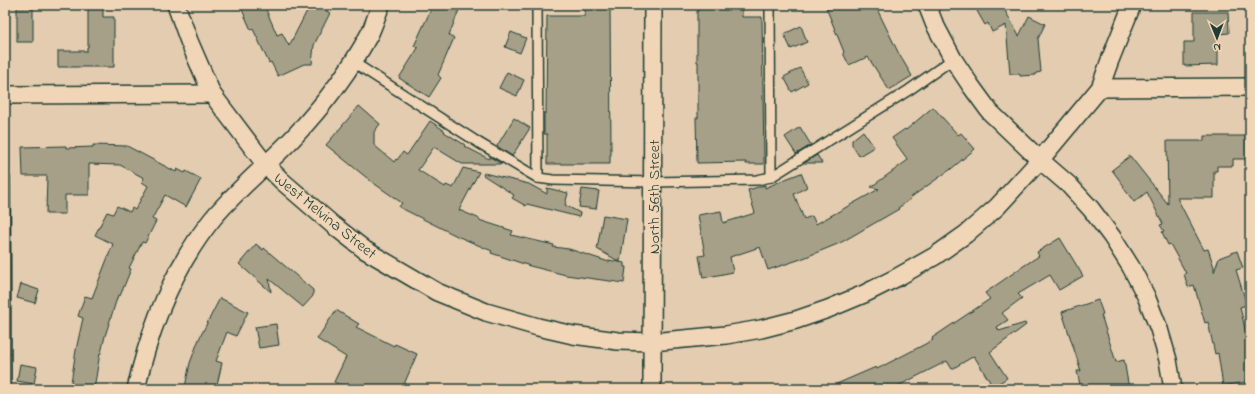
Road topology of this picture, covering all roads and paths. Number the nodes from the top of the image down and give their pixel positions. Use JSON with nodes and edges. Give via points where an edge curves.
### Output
{"nodes":[{"id":1,"x":176,"y":5,"type":"edge"},
{"id":2,"x":381,"y":5,"type":"edge"},
{"id":3,"x":537,"y":5,"type":"edge"},
{"id":4,"x":653,"y":5,"type":"edge"},
{"id":5,"x":770,"y":5,"type":"edge"},
{"id":6,"x":927,"y":5,"type":"edge"},
{"id":7,"x":1132,"y":5,"type":"edge"},
{"id":8,"x":953,"y":59,"type":"junction"},
{"id":9,"x":353,"y":62,"type":"junction"},
{"id":10,"x":1250,"y":87,"type":"edge"},
{"id":11,"x":1100,"y":88,"type":"junction"},
{"id":12,"x":212,"y":94,"type":"junction"},
{"id":13,"x":5,"y":95,"type":"edge"},
{"id":14,"x":1040,"y":160,"type":"junction"},
{"id":15,"x":265,"y":164,"type":"junction"},
{"id":16,"x":770,"y":177,"type":"junction"},
{"id":17,"x":5,"y":178,"type":"edge"},
{"id":18,"x":538,"y":178,"type":"junction"},
{"id":19,"x":653,"y":182,"type":"junction"},
{"id":20,"x":652,"y":342,"type":"junction"},
{"id":21,"x":6,"y":389,"type":"edge"},
{"id":22,"x":136,"y":389,"type":"edge"},
{"id":23,"x":652,"y":389,"type":"edge"},
{"id":24,"x":1173,"y":389,"type":"edge"}],
"edges":[{"from":1,"to":12,"type":"street","name":"West Melvina Street"},
{"from":2,"to":9,"type":"street","via":[[371,32]]},
{"from":3,"to":18,"type":"lane"},
{"from":4,"to":19,"type":"street","name":"North 56th Street"},
{"from":5,"to":16,"type":"lane"},
{"from":6,"to":8,"type":"street"},
{"from":7,"to":11,"type":"street"},
{"from":8,"to":14,"type":"street","via":[[990,112]]},
{"from":8,"to":16,"type":"lane","via":[[909,90]]},
{"from":9,"to":15,"type":"street","via":[[293,138]]},
{"from":9,"to":18,"type":"lane"},
{"from":10,"to":11,"type":"street"},
{"from":11,"to":14,"type":"street","name":"West Melvina Street"},
{"from":12,"to":13,"type":"street"},
{"from":12,"to":15,"type":"street","name":"West Melvina Street"},
{"from":14,"to":20,"type":"street","name":"West Melvina Street","via":[[997,207],[966,234],[935,256],[864,294],[802,318],[761,329]]},
{"from":14,"to":24,"type":"street","via":[[1091,208],[1131,267],[1159,329]]},
{"from":15,"to":20,"type":"street","name":"West Melvina Street","via":[[365,250],[437,292],[486,312],[538,327],[618,341]]},
{"from":15,"to":22,"type":"street","via":[[214,218],[191,248],[156,318]]},
{"from":16,"to":19,"type":"lane","via":[[757,180]]},
{"from":17,"to":21,"type":"lane"},
{"from":18,"to":19,"type":"lane"},
{"from":19,"to":20,"type":"street","name":"North 56th Street"},
{"from":20,"to":23,"type":"street","name":"North 56th Street"}]}
